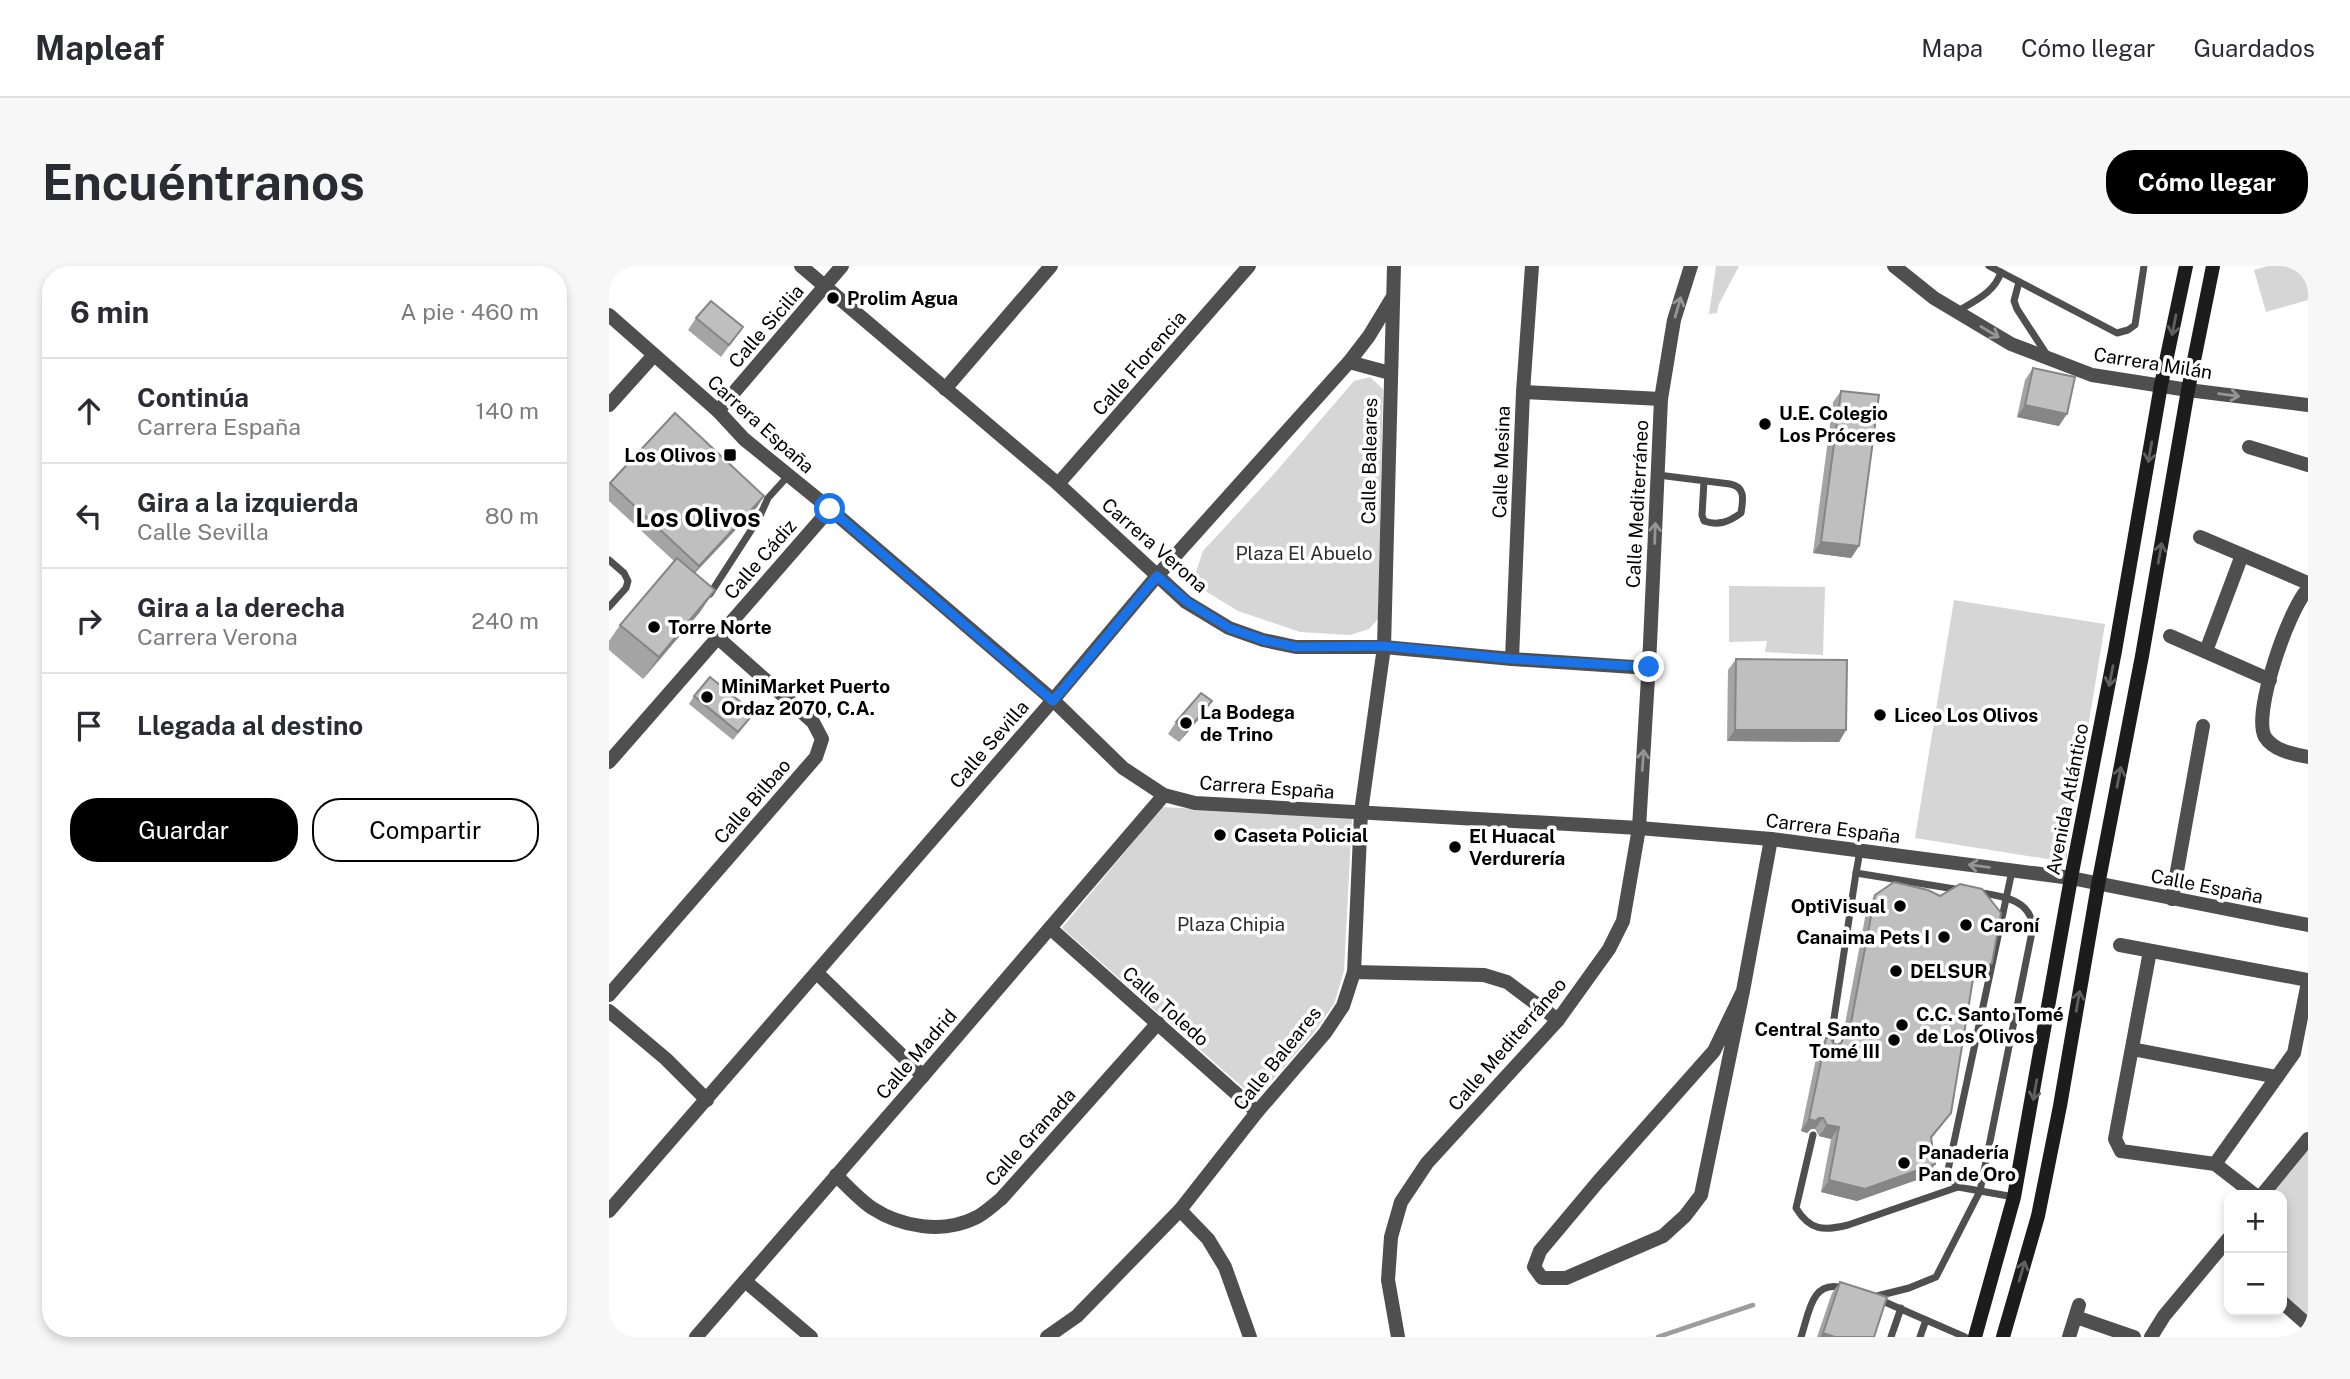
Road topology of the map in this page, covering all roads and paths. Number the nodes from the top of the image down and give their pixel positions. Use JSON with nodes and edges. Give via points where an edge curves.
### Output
{"nodes":[{"id":1,"x":801,"y":266,"type":"edge"},
{"id":2,"x":842,"y":266,"type":"edge"},
{"id":3,"x":1051,"y":266,"type":"edge"},
{"id":4,"x":1249,"y":266,"type":"edge"},
{"id":5,"x":1394,"y":266,"type":"edge"},
{"id":6,"x":1532,"y":266,"type":"edge"},
{"id":7,"x":1691,"y":266,"type":"edge"},
{"id":8,"x":1893,"y":266,"type":"edge"},
{"id":9,"x":1989,"y":266,"type":"edge"},
{"id":10,"x":2144,"y":266,"type":"edge"},
{"id":11,"x":2186,"y":266,"type":"edge"},
{"id":12,"x":2213,"y":266,"type":"edge"},
{"id":13,"x":2001,"y":272,"type":"junction"},
{"id":14,"x":2019,"y":282,"type":"junction"},
{"id":15,"x":825,"y":286,"type":"junction"},
{"id":16,"x":1392,"y":298,"type":"junction"},
{"id":17,"x":1958,"y":312,"type":"junction"},
{"id":18,"x":609,"y":315,"type":"edge"},
{"id":19,"x":654,"y":355,"type":"junction"},
{"id":20,"x":2049,"y":359,"type":"junction"},
{"id":21,"x":1349,"y":362,"type":"junction"},
{"id":22,"x":1390,"y":373,"type":"junction"},
{"id":23,"x":2161,"y":385,"type":"junction"},
{"id":24,"x":945,"y":389,"type":"junction"},
{"id":25,"x":2188,"y":390,"type":"junction"},
{"id":26,"x":1523,"y":392,"type":"junction"},
{"id":27,"x":1661,"y":399,"type":"junction"},
{"id":28,"x":609,"y":405,"type":"edge"},
{"id":29,"x":2308,"y":405,"type":"edge"},
{"id":30,"x":718,"y":411,"type":"junction"},
{"id":31,"x":2249,"y":447,"type":"dead end"},
{"id":32,"x":2308,"y":465,"type":"edge"},
{"id":33,"x":1658,"y":475,"type":"junction"},
{"id":34,"x":788,"y":476,"type":"junction"},
{"id":35,"x":1704,"y":481,"type":"junction"},
{"id":36,"x":1058,"y":484,"type":"junction"},
{"id":37,"x":830,"y":509,"type":"junction"},
{"id":38,"x":2200,"y":537,"type":"dead end"},
{"id":39,"x":2242,"y":555,"type":"junction"},
{"id":40,"x":609,"y":560,"type":"edge"},
{"id":41,"x":1157,"y":576,"type":"junction"},
{"id":42,"x":2308,"y":583,"type":"edge"},
{"id":43,"x":2308,"y":589,"type":"edge"},
{"id":44,"x":707,"y":597,"type":"edge"},
{"id":45,"x":609,"y":607,"type":"edge"},
{"id":46,"x":2170,"y":636,"type":"dead end"},
{"id":47,"x":717,"y":637,"type":"junction"},
{"id":48,"x":1384,"y":646,"type":"junction"},
{"id":49,"x":2206,"y":652,"type":"junction"},
{"id":50,"x":1512,"y":659,"type":"junction"},
{"id":51,"x":1649,"y":667,"type":"junction"},
{"id":52,"x":2270,"y":680,"type":"junction"},
{"id":53,"x":1053,"y":701,"type":"junction"},
{"id":54,"x":2203,"y":726,"type":"dead end"},
{"id":55,"x":2308,"y":757,"type":"edge"},
{"id":56,"x":609,"y":762,"type":"edge"},
{"id":57,"x":1164,"y":794,"type":"junction"},
{"id":58,"x":1361,"y":812,"type":"junction"},
{"id":59,"x":1639,"y":828,"type":"junction"},
{"id":60,"x":1771,"y":839,"type":"junction"},
{"id":61,"x":1860,"y":851,"type":"junction"},
{"id":62,"x":2013,"y":870,"type":"junction"},
{"id":63,"x":1856,"y":873,"type":"junction"},
{"id":64,"x":2071,"y":878,"type":"junction"},
{"id":65,"x":2098,"y":885,"type":"junction"},
{"id":66,"x":2006,"y":897,"type":"junction"},
{"id":67,"x":2172,"y":899,"type":"junction"},
{"id":68,"x":2308,"y":925,"type":"edge"},
{"id":69,"x":1050,"y":928,"type":"junction"},
{"id":70,"x":2120,"y":945,"type":"dead end"},
{"id":71,"x":2150,"y":951,"type":"junction"},
{"id":72,"x":1354,"y":972,"type":"junction"},
{"id":73,"x":817,"y":973,"type":"junction"},
{"id":74,"x":2308,"y":981,"type":"edge"},
{"id":75,"x":1743,"y":991,"type":"junction"},
{"id":76,"x":609,"y":995,"type":"edge"},
{"id":77,"x":609,"y":1011,"type":"edge"},
{"id":78,"x":1558,"y":1020,"type":"junction"},
{"id":79,"x":1158,"y":1023,"type":"junction"},
{"id":80,"x":2132,"y":1049,"type":"junction"},
{"id":81,"x":1829,"y":1050,"type":"edge"},
{"id":82,"x":923,"y":1076,"type":"junction"},
{"id":83,"x":2277,"y":1077,"type":"junction"},
{"id":84,"x":707,"y":1100,"type":"junction"},
{"id":85,"x":1257,"y":1112,"type":"junction"},
{"id":86,"x":1813,"y":1135,"type":"dead end"},
{"id":87,"x":2308,"y":1139,"type":"edge"},
{"id":88,"x":2215,"y":1164,"type":"junction"},
{"id":89,"x":836,"y":1175,"type":"junction"},
{"id":90,"x":1958,"y":1187,"type":"junction"},
{"id":91,"x":2249,"y":1190,"type":"edge"},
{"id":92,"x":2266,"y":1190,"type":"edge"},
{"id":93,"x":1980,"y":1191,"type":"junction"},
{"id":94,"x":2014,"y":1197,"type":"junction"},
{"id":95,"x":1180,"y":1210,"type":"junction"},
{"id":96,"x":609,"y":1211,"type":"edge"},
{"id":97,"x":2224,"y":1250,"type":"edge"},
{"id":98,"x":745,"y":1280,"type":"junction"},
{"id":99,"x":1846,"y":1289,"type":"edge"},
{"id":100,"x":1859,"y":1293,"type":"edge"},
{"id":101,"x":1872,"y":1297,"type":"junction"},
{"id":102,"x":2287,"y":1306,"type":"edge"},
{"id":103,"x":1901,"y":1308,"type":"junction"},
{"id":104,"x":1926,"y":1320,"type":"junction"},
{"id":105,"x":2308,"y":1325,"type":"edge"},
{"id":106,"x":696,"y":1337,"type":"edge"},
{"id":107,"x":811,"y":1337,"type":"edge"},
{"id":108,"x":1047,"y":1337,"type":"edge"},
{"id":109,"x":1250,"y":1337,"type":"edge"},
{"id":110,"x":1398,"y":1337,"type":"edge"},
{"id":111,"x":1801,"y":1337,"type":"edge"},
{"id":112,"x":1891,"y":1337,"type":"edge"},
{"id":113,"x":1920,"y":1337,"type":"edge"},
{"id":114,"x":1965,"y":1337,"type":"edge"},
{"id":115,"x":1975,"y":1337,"type":"edge"},
{"id":116,"x":2003,"y":1337,"type":"edge"},
{"id":117,"x":2069,"y":1337,"type":"edge"},
{"id":118,"x":2134,"y":1337,"type":"edge"},
{"id":119,"x":2151,"y":1337,"type":"edge"}],
"edges":[{"from":1,"to":15,"type":"street","name":"Carrera Verona"},
{"from":2,"to":15,"type":"street","name":"Calle Sicilia"},
{"from":3,"to":24,"type":"street"},
{"from":4,"to":36,"type":"street","name":"Calle Florencia"},
{"from":5,"to":16,"type":"street","name":"Calle Baleares"},
{"from":6,"to":26,"type":"street","name":"Calle Mesina"},
{"from":27,"to":7,"type":"street","name":"Calle Mediterráneo","one_way":true,"via":[[1674,320]]},
{"from":8,"to":17,"type":"street","name":"Carrera Milán"},
{"from":9,"to":13,"type":"lane"},
{"from":10,"to":14,"type":"lane","via":[[2135,324],[2117,333]]},
{"from":11,"to":23,"type":"main road","name":"Avenida Atlántico","one_way":true},
{"from":12,"to":25,"type":"main road"},
{"from":13,"to":14,"type":"lane"},
{"from":13,"to":17,"type":"lane","via":[[1991,290]]},
{"from":14,"to":20,"type":"lane","via":[[2014,301],[2017,309]]},
{"from":15,"to":24,"type":"street","name":"Carrera Verona"},
{"from":15,"to":30,"type":"street","name":"Calle Sicilia"},
{"from":16,"to":21,"type":"street","name":"Calle Sevilla"},
{"from":16,"to":22,"type":"street","name":"Calle Baleares"},
{"from":17,"to":20,"type":"street","name":"Carrera Milán","one_way":true,"via":[[2011,344]]},
{"from":18,"to":19,"type":"street","name":"Carrera España"},
{"from":19,"to":28,"type":"street"},
{"from":19,"to":30,"type":"street","name":"Carrera España"},
{"from":20,"to":23,"type":"street","name":"Carrera Milán","via":[[2092,375]]},
{"from":21,"to":22,"type":"street"},
{"from":21,"to":41,"type":"street","name":"Calle Sevilla"},
{"from":22,"to":48,"type":"street","name":"Calle Baleares"},
{"from":23,"to":25,"type":"street","name":"Carrera Milán"},
{"from":23,"to":64,"type":"main road","name":"Avenida Atlántico","one_way":true},
{"from":24,"to":36,"type":"street","name":"Carrera Verona"},
{"from":25,"to":29,"type":"street","name":"Carrera Milán","one_way":true},
{"from":65,"to":25,"type":"main road","one_way":true},
{"from":26,"to":27,"type":"street"},
{"from":26,"to":50,"type":"street","name":"Calle Mesina"},
{"from":27,"to":33,"type":"street","name":"Calle Mediterráneo"},
{"from":30,"to":34,"type":"street","name":"Carrera España"},
{"from":31,"to":32,"type":"street"},
{"from":33,"to":35,"type":"lane"},
{"from":51,"to":33,"type":"street","name":"Calle Mediterráneo","one_way":true},
{"from":34,"to":37,"type":"street","name":"Carrera España"},
{"from":34,"to":44,"type":"lane","via":[[768,498]]},
{"from":35,"to":35,"type":"lane","via":[[1737,485],[1742,491],[1741,513],[1728,522],[1704,520]]},
{"from":36,"to":41,"type":"street","name":"Carrera Verona"},
{"from":37,"to":47,"type":"street","name":"Calle Cádiz"},
{"from":37,"to":53,"type":"street","name":"Carrera España"},
{"from":38,"to":39,"type":"street"},
{"from":39,"to":42,"type":"street"},
{"from":39,"to":49,"type":"street"},
{"from":40,"to":45,"type":"lane","via":[[628,581]]},
{"from":41,"to":48,"type":"street","name":"Carrera Verona","via":[[1187,602],[1229,628],[1263,640],[1296,647]]},
{"from":41,"to":53,"type":"street","name":"Calle Sevilla"},
{"from":43,"to":52,"type":"street","via":[[2287,625]]},
{"from":46,"to":49,"type":"street"},
{"from":47,"to":56,"type":"street","name":"Calle Cádiz"},
{"from":47,"to":76,"type":"street","name":"Calle Bilbao","via":[[813,722],[822,739],[816,757]]},
{"from":48,"to":50,"type":"street","name":"Carrera Verona"},
{"from":48,"to":58,"type":"street","name":"Calle Baleares"},
{"from":49,"to":52,"type":"street"},
{"from":50,"to":51,"type":"street","name":"Carrera Verona"},
{"from":59,"to":51,"type":"street","name":"Calle Mediterráneo","one_way":true},
{"from":52,"to":55,"type":"street","via":[[2262,713],[2267,741],[2285,753]]},
{"from":53,"to":57,"type":"street","name":"Carrera España","via":[[1123,768]]},
{"from":53,"to":73,"type":"street","name":"Calle Sevilla"},
{"from":54,"to":67,"type":"street"},
{"from":57,"to":58,"type":"street","name":"Carrera España","via":[[1195,803]]},
{"from":57,"to":69,"type":"street","name":"Calle Madrid"},
{"from":58,"to":59,"type":"street","name":"Carrera España"},
{"from":58,"to":72,"type":"street","name":"Calle Baleares"},
{"from":59,"to":60,"type":"street","name":"Carrera España"},
{"from":59,"to":78,"type":"street","name":"Calle Mediterráneo","via":[[1623,921],[1609,949]]},
{"from":60,"to":61,"type":"street","name":"Carrera España"},
{"from":60,"to":75,"type":"street"},
{"from":62,"to":61,"type":"street","name":"Carrera España","one_way":true},
{"from":61,"to":63,"type":"lane"},
{"from":62,"to":64,"type":"street","name":"Carrera España"},
{"from":62,"to":66,"type":"lane"},
{"from":63,"to":66,"type":"lane"},
{"from":63,"to":81,"type":"lane"},
{"from":64,"to":65,"type":"street","name":"Carrera España"},
{"from":64,"to":94,"type":"main road","name":"Avenida Atlántico","one_way":true},
{"from":65,"to":67,"type":"street","name":"Calle España"},
{"from":116,"to":65,"type":"main road","one_way":true,"via":[[2038,1216]]},
{"from":66,"to":90,"type":"lane","via":[[1948,1170]]},
{"from":66,"to":93,"type":"lane","via":[[2027,908],[2033,927]]},
{"from":67,"to":68,"type":"street","name":"Calle España"},
{"from":69,"to":79,"type":"street","name":"Calle Toledo"},
{"from":69,"to":82,"type":"street","name":"Calle Madrid"},
{"from":70,"to":71,"type":"street"},
{"from":71,"to":74,"type":"street"},
{"from":71,"to":80,"type":"street"},
{"from":72,"to":78,"type":"street","via":[[1484,975],[1507,982]]},
{"from":72,"to":85,"type":"street","name":"Calle Baleares","via":[[1343,1006],[1325,1033]]},
{"from":73,"to":82,"type":"street"},
{"from":73,"to":84,"type":"street","name":"Calle Sevilla"},
{"from":74,"to":83,"type":"street","via":[[2294,1053]]},
{"from":75,"to":75,"type":"street","via":[[1713,1051],[1540,1251],[1534,1267],[1542,1278],[1566,1278],[1663,1236],[1701,1195]]},
{"from":77,"to":84,"type":"street"},
{"from":78,"to":110,"type":"street","name":"Calle Mediterráneo","via":[[1427,1163],[1401,1202],[1391,1237],[1388,1279]]},
{"from":79,"to":85,"type":"street","name":"Calle Toledo"},
{"from":79,"to":89,"type":"street","name":"Calle Granada","via":[[1001,1199],[975,1218],[922,1227],[891,1219],[870,1207]]},
{"from":80,"to":83,"type":"street"},
{"from":80,"to":88,"type":"street","via":[[2115,1139],[2121,1151]]},
{"from":82,"to":89,"type":"street","name":"Calle Madrid"},
{"from":83,"to":88,"type":"street"},
{"from":84,"to":96,"type":"street","name":"Calle Sevilla"},
{"from":85,"to":95,"type":"street","name":"Calle Baleares"},
{"from":86,"to":90,"type":"lane","via":[[1796,1208],[1816,1227],[1831,1230]]},
{"from":87,"to":92,"type":"street"},
{"from":88,"to":91,"type":"street"},
{"from":89,"to":98,"type":"street","name":"Calle Madrid"},
{"from":90,"to":93,"type":"lane"},
{"from":93,"to":94,"type":"lane"},
{"from":93,"to":101,"type":"lane","via":[[1936,1277]]},
{"from":94,"to":115,"type":"main road","name":"Avenida Atlántico"},
{"from":95,"to":108,"type":"street","name":"Calle Baleares","via":[[1077,1316]]},
{"from":95,"to":109,"type":"street","via":[[1208,1239],[1225,1267]]},
{"from":97,"to":119,"type":"street","via":[[2164,1316]]},
{"from":98,"to":106,"type":"street","name":"Calle Madrid"},
{"from":98,"to":107,"type":"street"},
{"from":99,"to":111,"type":"lane","via":[[1821,1288]]},
{"from":100,"to":101,"type":"lane"},
{"from":101,"to":103,"type":"lane"},
{"from":102,"to":105,"type":"street"},
{"from":103,"to":104,"type":"lane"},
{"from":103,"to":112,"type":"lane"},
{"from":104,"to":113,"type":"lane"},
{"from":104,"to":114,"type":"lane"},
{"from":117,"to":118,"type":"street","via":[[2077,1311]]}]}
